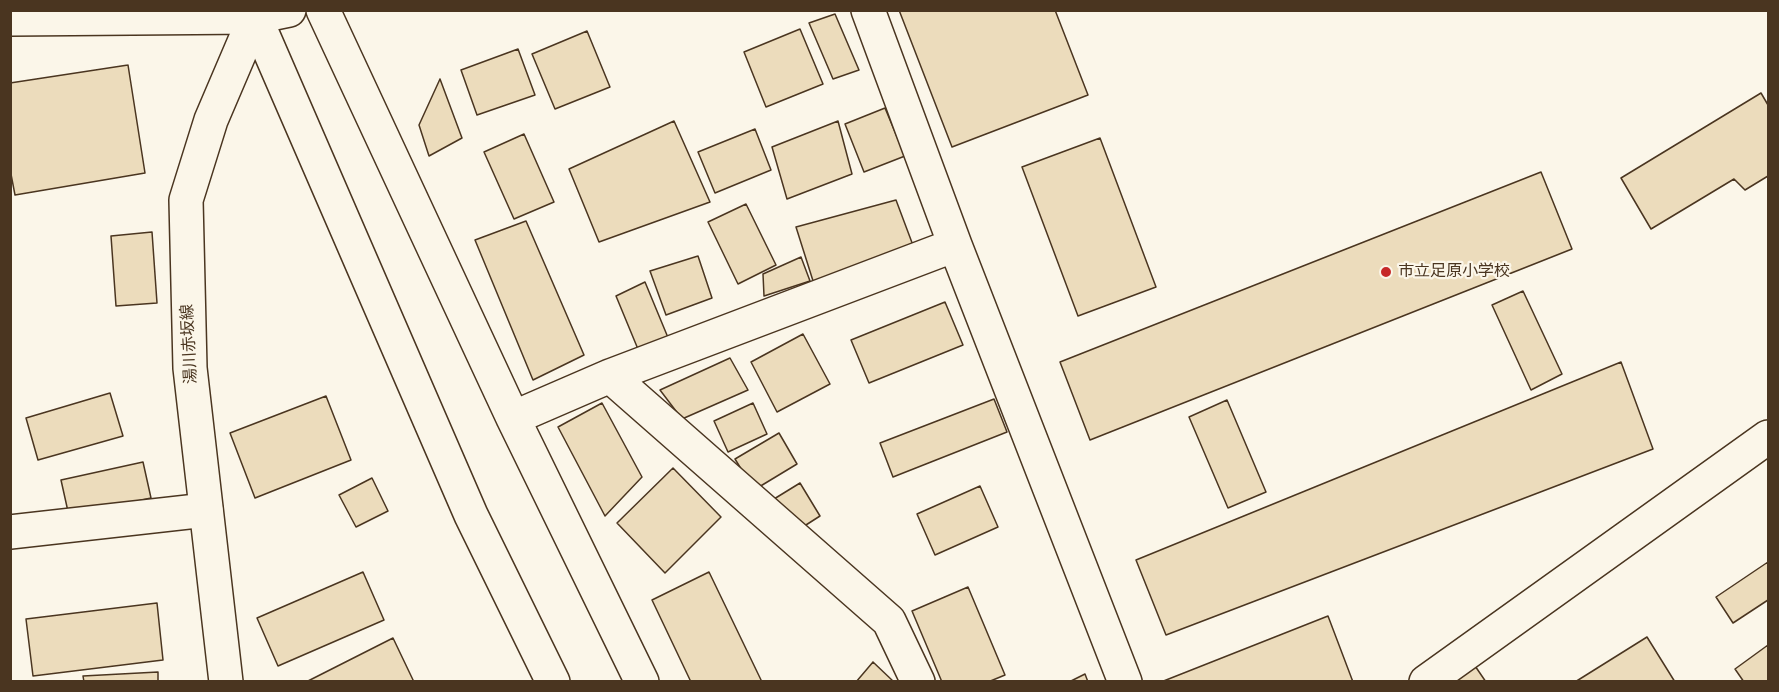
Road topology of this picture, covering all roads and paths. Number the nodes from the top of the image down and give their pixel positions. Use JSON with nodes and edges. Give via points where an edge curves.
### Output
{"nodes":[{"id":1,"x":289,"y":10,"type":"edge"},
{"id":2,"x":323,"y":10,"type":"edge"},
{"id":3,"x":868,"y":10,"type":"edge"},
{"id":4,"x":254,"y":14,"type":"edge"},
{"id":5,"x":10,"y":19,"type":"edge"},
{"id":6,"x":955,"y":245,"type":"junction"},
{"id":7,"x":610,"y":376,"type":"junction"},
{"id":8,"x":513,"y":418,"type":"junction"},
{"id":9,"x":1768,"y":437,"type":"edge"},
{"id":10,"x":206,"y":510,"type":"junction"},
{"id":11,"x":10,"y":532,"type":"edge"},
{"id":12,"x":226,"y":681,"type":"edge"},
{"id":13,"x":553,"y":681,"type":"edge"},
{"id":14,"x":642,"y":681,"type":"edge"},
{"id":15,"x":918,"y":681,"type":"edge"},
{"id":16,"x":1125,"y":681,"type":"edge"},
{"id":17,"x":1426,"y":681,"type":"edge"}],
"edges":[{"from":1,"to":4,"type":"street"},
{"from":2,"to":8,"type":"street"},
{"from":3,"to":6,"type":"street"},
{"from":4,"to":5,"type":"street"},
{"from":4,"to":10,"type":"street","name":"湯川赤坂線","via":[[211,120],[186,200],[190,368]]},
{"from":4,"to":13,"type":"street","via":[[471,515]]},
{"from":6,"to":7,"type":"street"},
{"from":6,"to":16,"type":"street"},
{"from":7,"to":8,"type":"street"},
{"from":7,"to":15,"type":"street","via":[[889,621]]},
{"from":8,"to":14,"type":"street"},
{"from":9,"to":17,"type":"street"},
{"from":10,"to":11,"type":"street"},
{"from":10,"to":12,"type":"street","name":"湯川赤坂線"}]}
